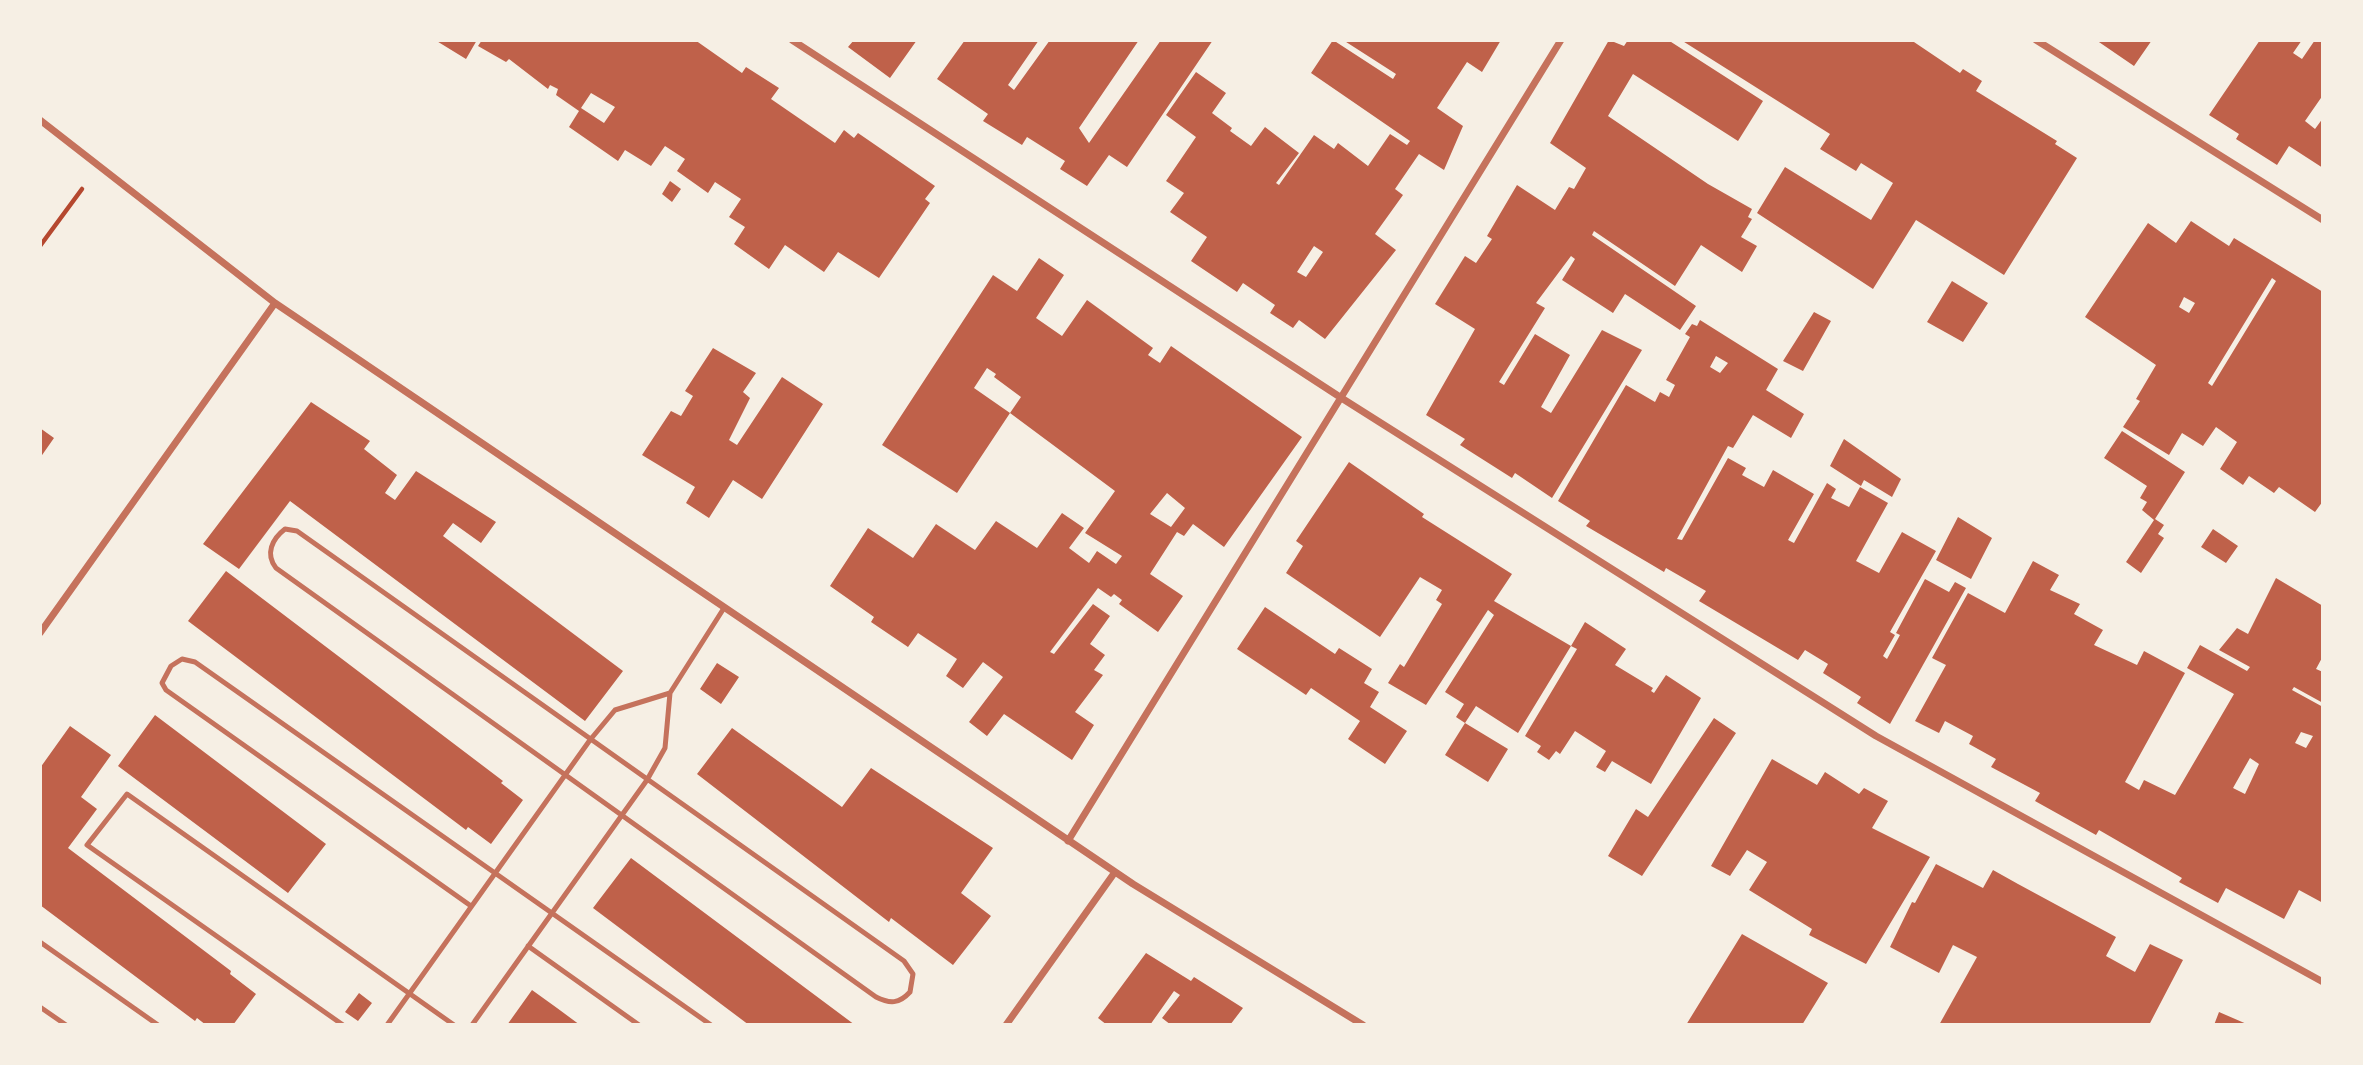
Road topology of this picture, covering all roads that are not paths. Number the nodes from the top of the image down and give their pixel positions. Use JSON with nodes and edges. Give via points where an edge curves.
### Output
{"nodes":[{"id":1,"x":792,"y":40,"type":"edge"},
{"id":2,"x":1561,"y":40,"type":"edge"},
{"id":3,"x":2036,"y":40,"type":"edge"},
{"id":4,"x":40,"y":120,"type":"edge"},
{"id":5,"x":2323,"y":220,"type":"edge"},
{"id":6,"x":275,"y":303,"type":"junction"},
{"id":7,"x":1343,"y":399,"type":"junction"},
{"id":8,"x":724,"y":608,"type":"junction"},
{"id":9,"x":40,"y":634,"type":"edge"},
{"id":10,"x":670,"y":693,"type":"junction"},
{"id":11,"x":590,"y":740,"type":"junction"},
{"id":12,"x":564,"y":775,"type":"junction"},
{"id":13,"x":647,"y":780,"type":"junction"},
{"id":14,"x":621,"y":816,"type":"junction"},
{"id":15,"x":1069,"y":841,"type":"junction"},
{"id":16,"x":495,"y":872,"type":"junction"},
{"id":17,"x":1115,"y":872,"type":"junction"},
{"id":18,"x":471,"y":906,"type":"junction"},
{"id":19,"x":552,"y":913,"type":"junction"},
{"id":20,"x":40,"y":942,"type":"edge"},
{"id":21,"x":528,"y":946,"type":"junction"},
{"id":22,"x":2323,"y":982,"type":"edge"},
{"id":23,"x":409,"y":993,"type":"junction"},
{"id":24,"x":40,"y":1007,"type":"edge"},
{"id":25,"x":66,"y":1025,"type":"edge"},
{"id":26,"x":158,"y":1025,"type":"edge"},
{"id":27,"x":343,"y":1025,"type":"edge"},
{"id":28,"x":387,"y":1025,"type":"edge"},
{"id":29,"x":454,"y":1025,"type":"edge"},
{"id":30,"x":472,"y":1025,"type":"edge"},
{"id":31,"x":639,"y":1025,"type":"edge"},
{"id":32,"x":711,"y":1025,"type":"edge"},
{"id":33,"x":1006,"y":1025,"type":"edge"},
{"id":34,"x":1363,"y":1025,"type":"edge"}],
"edges":[{"from":1,"to":7,"type":"street"},
{"from":2,"to":7,"type":"street"},
{"from":3,"to":5,"type":"street"},
{"from":4,"to":6,"type":"street"},
{"from":6,"to":8,"type":"street"},
{"from":6,"to":9,"type":"street"},
{"from":7,"to":15,"type":"street"},
{"from":7,"to":22,"type":"street","via":[[1876,736]]},
{"from":8,"to":10,"type":"lane"},
{"from":8,"to":15,"type":"street"},
{"from":10,"to":11,"type":"lane","via":[[615,710]]},
{"from":10,"to":13,"type":"lane","via":[[665,748]]},
{"from":11,"to":12,"type":"lane"},
{"from":11,"to":12,"type":"lane","via":[[298,531],[285,529],[276,536],[271,549],[276,568]]},
{"from":11,"to":13,"type":"lane"},
{"from":12,"to":14,"type":"lane"},
{"from":12,"to":16,"type":"lane"},
{"from":13,"to":14,"type":"lane"},
{"from":13,"to":14,"type":"lane","via":[[904,961],[913,974],[910,992],[897,1002],[876,997]]},
{"from":14,"to":19,"type":"lane"},
{"from":15,"to":17,"type":"street"},
{"from":16,"to":18,"type":"lane"},
{"from":16,"to":18,"type":"lane","via":[[195,662],[182,659],[164,675],[162,683],[182,701]]},
{"from":16,"to":19,"type":"lane"},
{"from":17,"to":33,"type":"street"},
{"from":17,"to":34,"type":"street"},
{"from":18,"to":23,"type":"lane"},
{"from":19,"to":21,"type":"lane"},
{"from":19,"to":32,"type":"lane"},
{"from":20,"to":26,"type":"lane"},
{"from":21,"to":30,"type":"lane"},
{"from":21,"to":31,"type":"lane"},
{"from":23,"to":27,"type":"lane","via":[[127,794],[87,845]]},
{"from":23,"to":28,"type":"lane"},
{"from":23,"to":29,"type":"lane"},
{"from":24,"to":25,"type":"lane"}]}
